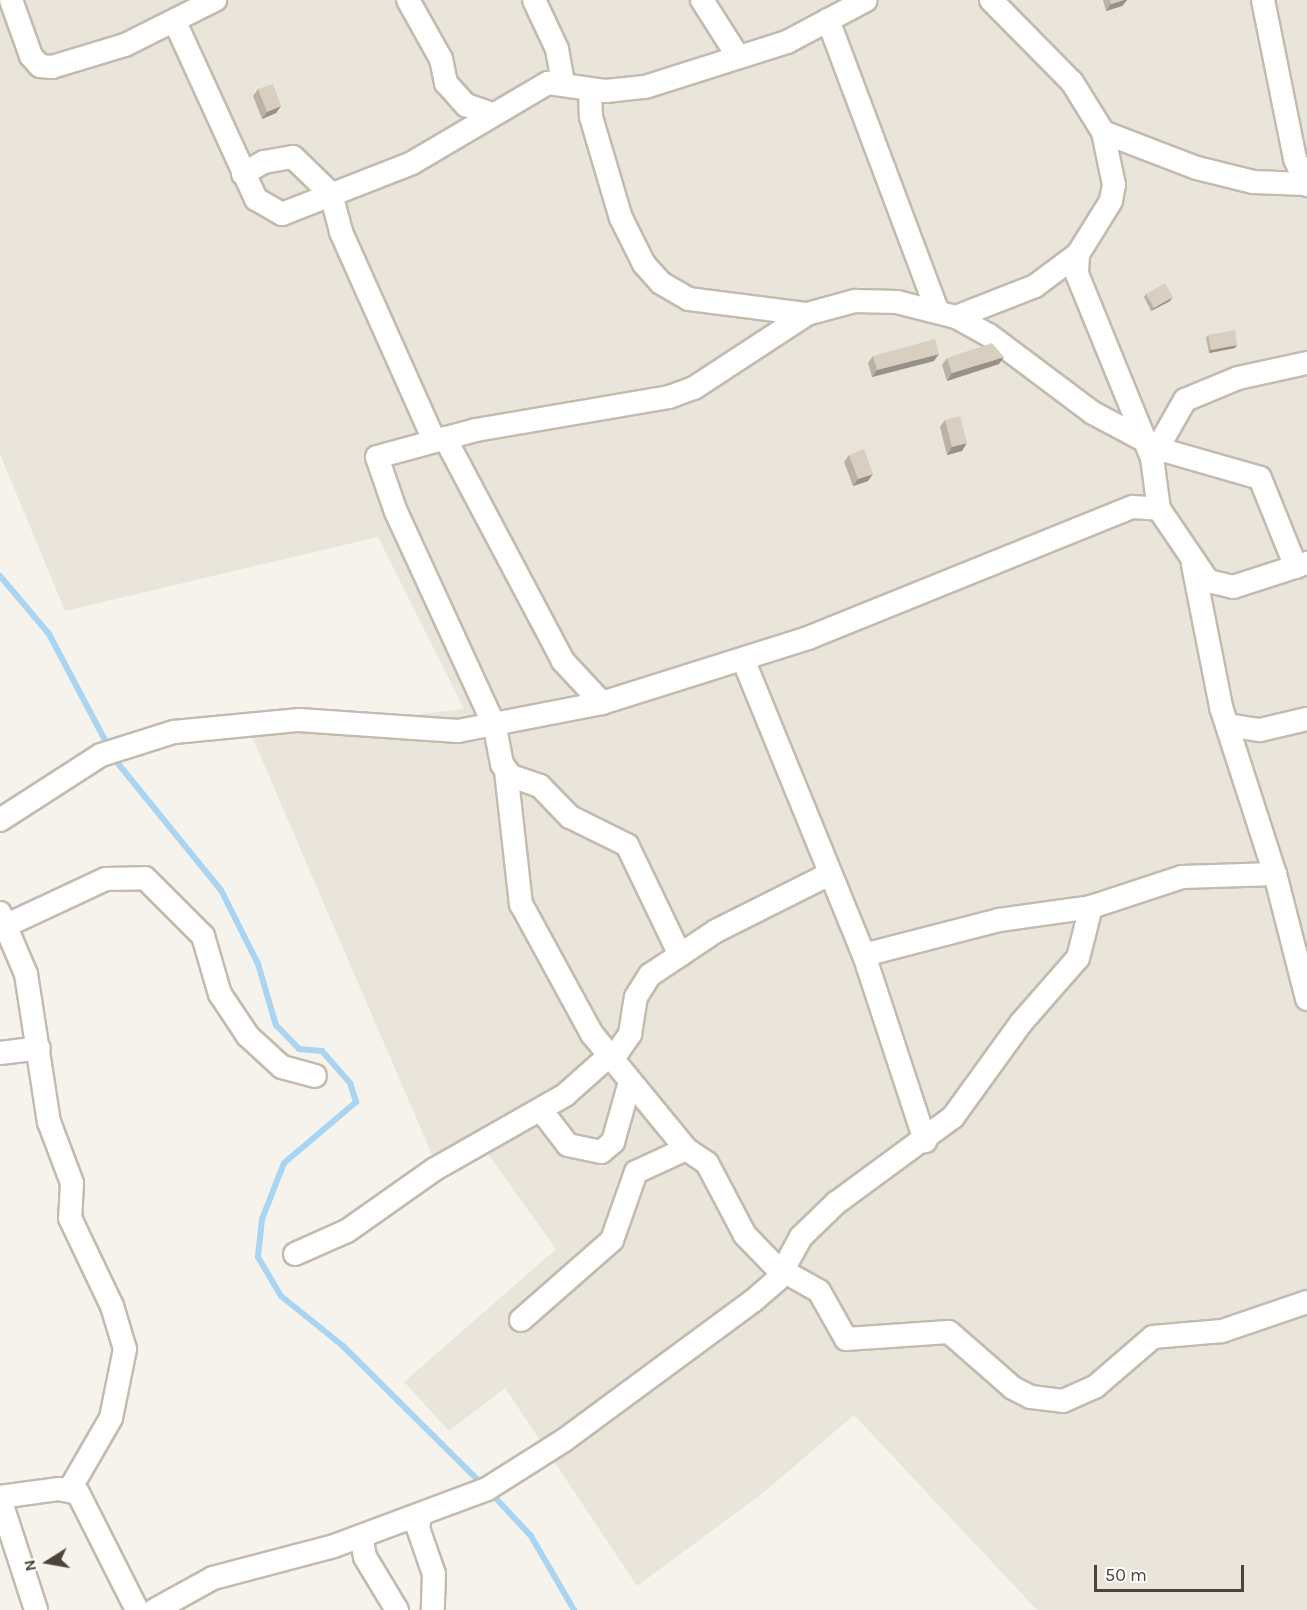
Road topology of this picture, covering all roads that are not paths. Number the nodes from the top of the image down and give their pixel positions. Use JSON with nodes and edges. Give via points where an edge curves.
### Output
{"nodes":[{"id":1,"x":11,"y":0,"type":"edge"},
{"id":2,"x":214,"y":0,"type":"edge"},
{"id":3,"x":408,"y":0,"type":"edge"},
{"id":4,"x":534,"y":0,"type":"edge"},
{"id":5,"x":702,"y":0,"type":"edge"},
{"id":6,"x":866,"y":0,"type":"edge"},
{"id":7,"x":991,"y":0,"type":"edge"},
{"id":8,"x":1263,"y":0,"type":"edge"},
{"id":9,"x":828,"y":20,"type":"junction"},
{"id":10,"x":175,"y":22,"type":"junction"},
{"id":11,"x":737,"y":55,"type":"junction"},
{"id":12,"x":563,"y":82,"type":"junction"},
{"id":13,"x":590,"y":90,"type":"junction"},
{"id":14,"x":492,"y":114,"type":"junction"},
{"id":15,"x":1103,"y":132,"type":"junction"},
{"id":16,"x":243,"y":174,"type":"junction"},
{"id":17,"x":1306,"y":184,"type":"edge"},
{"id":18,"x":331,"y":194,"type":"junction"},
{"id":19,"x":1078,"y":254,"type":"junction"},
{"id":20,"x":807,"y":314,"type":"junction"},
{"id":21,"x":946,"y":314,"type":"junction"},
{"id":22,"x":1307,"y":363,"type":"edge"},
{"id":23,"x":439,"y":439,"type":"junction"},
{"id":24,"x":1151,"y":449,"type":"junction"},
{"id":25,"x":1159,"y":509,"type":"junction"},
{"id":26,"x":1193,"y":565,"type":"junction"},
{"id":27,"x":1301,"y":565,"type":"edge"},
{"id":28,"x":743,"y":659,"type":"junction"},
{"id":29,"x":602,"y":703,"type":"junction"},
{"id":30,"x":1307,"y":719,"type":"edge"},
{"id":31,"x":1227,"y":726,"type":"junction"},
{"id":32,"x":495,"y":727,"type":"junction"},
{"id":33,"x":506,"y":771,"type":"junction"},
{"id":34,"x":0,"y":820,"type":"edge"},
{"id":35,"x":830,"y":874,"type":"junction"},
{"id":36,"x":1275,"y":874,"type":"junction"},
{"id":37,"x":1092,"y":907,"type":"junction"},
{"id":38,"x":3,"y":920,"type":"edge"},
{"id":39,"x":680,"y":955,"type":"junction"},
{"id":40,"x":864,"y":955,"type":"junction"},
{"id":41,"x":1307,"y":999,"type":"edge"},
{"id":42,"x":39,"y":1048,"type":"junction"},
{"id":43,"x":0,"y":1053,"type":"edge"},
{"id":44,"x":610,"y":1058,"type":"junction"},
{"id":45,"x":315,"y":1076,"type":"dead end"},
{"id":46,"x":630,"y":1082,"type":"junction"},
{"id":47,"x":541,"y":1110,"type":"junction"},
{"id":48,"x":925,"y":1141,"type":"junction"},
{"id":49,"x":687,"y":1149,"type":"junction"},
{"id":50,"x":295,"y":1254,"type":"dead end"},
{"id":51,"x":782,"y":1271,"type":"junction"},
{"id":52,"x":1307,"y":1302,"type":"edge"},
{"id":53,"x":521,"y":1320,"type":"dead end"},
{"id":54,"x":70,"y":1489,"type":"junction"},
{"id":55,"x":0,"y":1498,"type":"edge"},
{"id":56,"x":420,"y":1516,"type":"junction"},
{"id":57,"x":361,"y":1536,"type":"junction"},
{"id":58,"x":36,"y":1610,"type":"edge"},
{"id":59,"x":137,"y":1610,"type":"edge"},
{"id":60,"x":155,"y":1610,"type":"edge"},
{"id":61,"x":397,"y":1610,"type":"edge"},
{"id":62,"x":433,"y":1610,"type":"edge"}],
"edges":[{"from":1,"to":10,"type":"street","via":[[40,66],[102,54]]},
{"from":2,"to":10,"type":"street"},
{"from":3,"to":14,"type":"street","via":[[441,59],[446,84],[466,105]]},
{"from":4,"to":12,"type":"street","via":[[557,49]]},
{"from":5,"to":11,"type":"street"},
{"from":6,"to":9,"type":"street"},
{"from":7,"to":15,"type":"street","via":[[1072,82]]},
{"from":8,"to":17,"type":"street","via":[[1293,150]]},
{"from":9,"to":11,"type":"street","via":[[788,42]]},
{"from":9,"to":21,"type":"street"},
{"from":10,"to":16,"type":"street"},
{"from":11,"to":13,"type":"street","via":[[645,87]]},
{"from":12,"to":13,"type":"street"},
{"from":12,"to":14,"type":"street","via":[[532,89]]},
{"from":13,"to":20,"type":"street","via":[[591,117],[621,218],[644,264],[661,283],[689,299]]},
{"from":14,"to":18,"type":"street","via":[[412,163]]},
{"from":15,"to":17,"type":"street","via":[[1220,174]]},
{"from":15,"to":19,"type":"street","via":[[1112,166],[1111,201]]},
{"from":16,"to":18,"type":"street","via":[[264,162],[293,156]]},
{"from":16,"to":18,"type":"street","via":[[262,206],[282,214]]},
{"from":18,"to":23,"type":"street","via":[[341,232]]},
{"from":19,"to":21,"type":"street","via":[[1035,286]]},
{"from":19,"to":24,"type":"street","via":[[1077,274]]},
{"from":20,"to":21,"type":"street","via":[[855,302]]},
{"from":20,"to":23,"type":"street","via":[[694,388],[669,397]]},
{"from":21,"to":24,"type":"street","via":[[989,335],[1093,413]]},
{"from":22,"to":24,"type":"street","via":[[1238,378],[1185,400]]},
{"from":23,"to":29,"type":"street","via":[[563,661]]},
{"from":23,"to":32,"type":"street","via":[[377,457],[396,512]]},
{"from":24,"to":25,"type":"street"},
{"from":24,"to":27,"type":"street","via":[[1260,478]]},
{"from":25,"to":26,"type":"street"},
{"from":25,"to":28,"type":"street","via":[[1133,507],[1107,516],[808,638]]},
{"from":26,"to":27,"type":"street","via":[[1208,581],[1233,587]]},
{"from":26,"to":31,"type":"street","via":[[1205,645]]},
{"from":28,"to":29,"type":"street"},
{"from":28,"to":35,"type":"street","via":[[791,767]]},
{"from":29,"to":32,"type":"street"},
{"from":30,"to":31,"type":"street","via":[[1260,730]]},
{"from":31,"to":36,"type":"street"},
{"from":32,"to":33,"type":"street"},
{"from":32,"to":34,"type":"street","via":[[458,731],[299,720],[174,732],[101,755]]},
{"from":33,"to":39,"type":"street","via":[[540,786],[570,817],[627,845]]},
{"from":33,"to":44,"type":"street","via":[[520,904]]},
{"from":35,"to":39,"type":"street"},
{"from":35,"to":40,"type":"street"},
{"from":36,"to":37,"type":"street","via":[[1182,878]]},
{"from":36,"to":41,"type":"street"},
{"from":37,"to":40,"type":"street","via":[[999,920]]},
{"from":37,"to":48,"type":"street","via":[[1078,958],[1021,1023],[953,1117]]},
{"from":38,"to":42,"type":"street","via":[[26,974]]},
{"from":38,"to":45,"type":"street","via":[[106,879],[145,878],[203,936],[220,993],[248,1036],[282,1067]]},
{"from":39,"to":44,"type":"street","via":[[640,984],[630,1034]]},
{"from":40,"to":48,"type":"street"},
{"from":42,"to":43,"type":"street"},
{"from":42,"to":54,"type":"street","via":[[49,1122],[72,1183],[70,1218],[112,1306],[125,1350],[108,1428]]},
{"from":44,"to":46,"type":"street"},
{"from":44,"to":47,"type":"street"},
{"from":46,"to":47,"type":"street","via":[[613,1142],[601,1152],[568,1145]]},
{"from":46,"to":49,"type":"street"},
{"from":47,"to":50,"type":"street","via":[[435,1169],[347,1231]]},
{"from":48,"to":51,"type":"street","via":[[836,1203],[801,1237]]},
{"from":49,"to":51,"type":"street","via":[[707,1163],[745,1235]]},
{"from":49,"to":53,"type":"street","via":[[636,1172],[612,1240]]},
{"from":51,"to":52,"type":"street","via":[[824,1296],[846,1339],[949,1332],[1013,1388],[1049,1401],[1096,1386],[1153,1337],[1222,1331]]},
{"from":51,"to":56,"type":"street","via":[[753,1301],[563,1441],[487,1489]]},
{"from":54,"to":55,"type":"street"},
{"from":54,"to":59,"type":"street","via":[[84,1500]]},
{"from":55,"to":58,"type":"street"},
{"from":56,"to":57,"type":"street"},
{"from":56,"to":62,"type":"street","via":[[418,1528],[434,1574]]},
{"from":57,"to":60,"type":"street","via":[[213,1578]]},
{"from":57,"to":61,"type":"street","via":[[365,1557]]}]}
